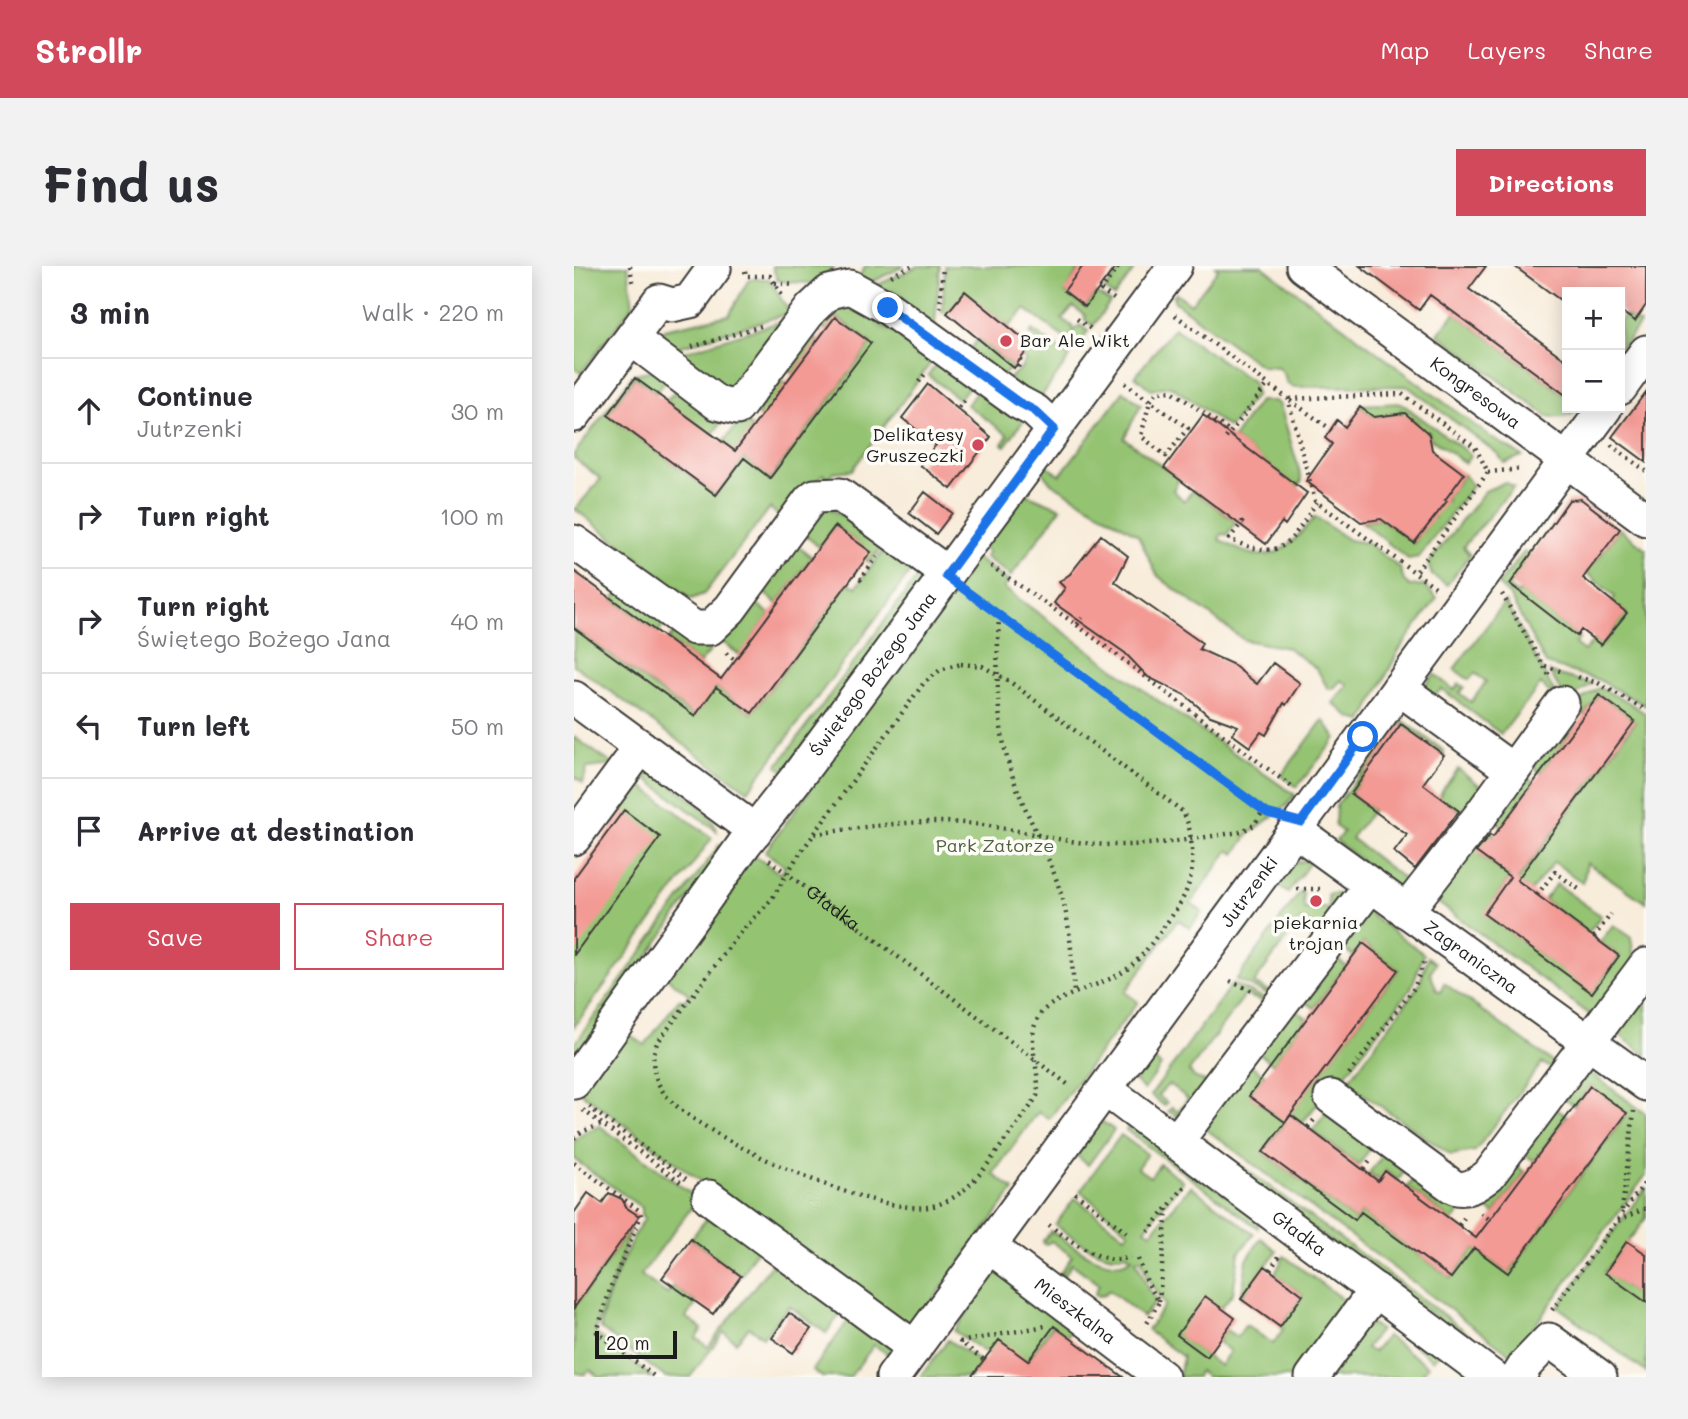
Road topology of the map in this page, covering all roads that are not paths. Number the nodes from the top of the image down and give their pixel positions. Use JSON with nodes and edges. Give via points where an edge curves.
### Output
{"nodes":[{"id":1,"x":713,"y":266,"type":"edge"},
{"id":2,"x":1175,"y":266,"type":"edge"},
{"id":3,"x":1303,"y":266,"type":"edge"},
{"id":4,"x":632,"y":339,"type":"junction"},
{"id":5,"x":1646,"y":352,"type":"edge"},
{"id":6,"x":1625,"y":381,"type":"edge"},
{"id":7,"x":580,"y":394,"type":"edge"},
{"id":8,"x":1605,"y":424,"type":"edge"},
{"id":9,"x":1054,"y":429,"type":"junction"},
{"id":10,"x":1566,"y":461,"type":"junction"},
{"id":11,"x":1646,"y":519,"type":"edge"},
{"id":12,"x":574,"y":542,"type":"edge"},
{"id":13,"x":946,"y":574,"type":"junction"},
{"id":14,"x":1568,"y":684,"type":"road end"},
{"id":15,"x":1399,"y":688,"type":"junction"},
{"id":16,"x":574,"y":698,"type":"edge"},
{"id":17,"x":641,"y":747,"type":"junction"},
{"id":18,"x":1512,"y":770,"type":"junction"},
{"id":19,"x":1298,"y":815,"type":"junction"},
{"id":20,"x":574,"y":838,"type":"edge"},
{"id":21,"x":761,"y":845,"type":"junction"},
{"id":22,"x":1371,"y":886,"type":"junction"},
{"id":23,"x":1406,"y":911,"type":"junction"},
{"id":24,"x":1646,"y":965,"type":"edge"},
{"id":25,"x":1588,"y":1043,"type":"junction"},
{"id":26,"x":1091,"y":1090,"type":"junction"},
{"id":27,"x":579,"y":1093,"type":"edge"},
{"id":28,"x":1640,"y":1095,"type":"edge"},
{"id":29,"x":1331,"y":1097,"type":"road end"},
{"id":30,"x":1176,"y":1142,"type":"junction"},
{"id":31,"x":709,"y":1197,"type":"road end"},
{"id":32,"x":989,"y":1246,"type":"junction"},
{"id":33,"x":1376,"y":1290,"type":"junction"},
{"id":34,"x":915,"y":1348,"type":"junction"},
{"id":35,"x":893,"y":1377,"type":"edge"},
{"id":36,"x":1162,"y":1377,"type":"edge"},
{"id":37,"x":1312,"y":1377,"type":"edge"},
{"id":38,"x":1492,"y":1377,"type":"edge"},
{"id":39,"x":1518,"y":1377,"type":"edge"},
{"id":40,"x":1600,"y":1377,"type":"edge"}],
"edges":[{"from":1,"to":4,"type":"street","via":[[690,301],[672,305],[659,301]]},
{"from":2,"to":9,"type":"street","name":"Świętego Bożego Jana"},
{"from":3,"to":10,"type":"street","name":"Kongresowa"},
{"from":4,"to":7,"type":"street"},
{"from":4,"to":9,"type":"street","via":[[717,403],[737,408],[803,312],[829,292],[850,287],[888,308]]},
{"from":5,"to":6,"type":"street"},
{"from":8,"to":10,"type":"street","name":"Jutrzenki"},
{"from":9,"to":13,"type":"street","name":"Świętego Bożego Jana"},
{"from":10,"to":11,"type":"street","name":"Kongresowa"},
{"from":10,"to":15,"type":"street","name":"Jutrzenki"},
{"from":12,"to":13,"type":"street","via":[[694,628],[710,628],[730,609],[815,496],[840,495]]},
{"from":13,"to":21,"type":"street","name":"Świętego Bożego Jana"},
{"from":14,"to":18,"type":"street"},
{"from":15,"to":18,"type":"street"},
{"from":15,"to":19,"type":"street","name":"Jutrzenki"},
{"from":16,"to":17,"type":"street"},
{"from":17,"to":20,"type":"street"},
{"from":17,"to":21,"type":"street"},
{"from":18,"to":23,"type":"street"},
{"from":19,"to":22,"type":"street","name":"Zagraniczna"},
{"from":19,"to":26,"type":"street","name":"Jutrzenki"},
{"from":21,"to":27,"type":"street","name":"Świętego Bożego Jana"},
{"from":22,"to":23,"type":"street","name":"Zagraniczna"},
{"from":22,"to":30,"type":"street"},
{"from":23,"to":25,"type":"street","name":"Zagraniczna"},
{"from":24,"to":25,"type":"street"},
{"from":25,"to":28,"type":"street","name":"Zagraniczna"},
{"from":25,"to":29,"type":"street","via":[[1489,1175],[1469,1188],[1452,1186]]},
{"from":26,"to":30,"type":"street","name":"Gładka"},
{"from":26,"to":32,"type":"street","name":"Jutrzenki"},
{"from":30,"to":33,"type":"street","name":"Gładka"},
{"from":31,"to":34,"type":"street"},
{"from":32,"to":34,"type":"street","name":"Jutrzenki"},
{"from":32,"to":36,"type":"street","name":"Mieszkalna"},
{"from":33,"to":37,"type":"street"},
{"from":33,"to":38,"type":"street","name":"Gładka"},
{"from":34,"to":35,"type":"street","name":"Jutrzenki"},
{"from":39,"to":40,"type":"street","via":[[1549,1340]]}]}
